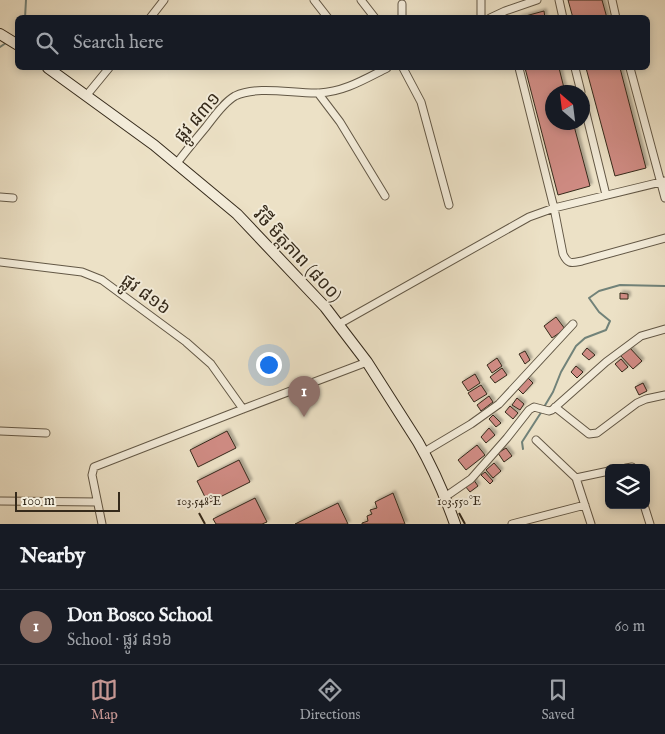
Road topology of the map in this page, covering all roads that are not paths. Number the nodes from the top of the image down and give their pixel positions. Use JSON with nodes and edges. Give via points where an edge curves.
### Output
{"nodes":[{"id":1,"x":164,"y":0,"type":"edge"},
{"id":2,"x":314,"y":0,"type":"edge"},
{"id":3,"x":361,"y":0,"type":"edge"},
{"id":4,"x":481,"y":0,"type":"edge"},
{"id":5,"x":537,"y":0,"type":"edge"},
{"id":6,"x":559,"y":0,"type":"edge"},
{"id":7,"x":612,"y":0,"type":"edge"},
{"id":8,"x":402,"y":4,"type":"dead end"},
{"id":9,"x":505,"y":14,"type":"edge"},
{"id":10,"x":152,"y":15,"type":"edge"},
{"id":11,"x":326,"y":15,"type":"edge"},
{"id":12,"x":373,"y":15,"type":"edge"},
{"id":13,"x":402,"y":15,"type":"edge"},
{"id":14,"x":481,"y":15,"type":"edge"},
{"id":15,"x":562,"y":15,"type":"edge"},
{"id":16,"x":615,"y":15,"type":"edge"},
{"id":17,"x":2,"y":35,"type":"edge"},
{"id":18,"x":15,"y":43,"type":"edge"},
{"id":19,"x":51,"y":70,"type":"edge"},
{"id":20,"x":107,"y":70,"type":"edge"},
{"id":21,"x":369,"y":70,"type":"edge"},
{"id":22,"x":383,"y":70,"type":"edge"},
{"id":23,"x":404,"y":70,"type":"edge"},
{"id":24,"x":520,"y":70,"type":"edge"},
{"id":25,"x":576,"y":70,"type":"edge"},
{"id":26,"x":631,"y":70,"type":"edge"},
{"id":27,"x":373,"y":75,"type":"junction"},
{"id":28,"x":579,"y":85,"type":"edge"},
{"id":29,"x":318,"y":93,"type":"junction"},
{"id":30,"x":86,"y":96,"type":"junction"},
{"id":31,"x":590,"y":130,"type":"edge"},
{"id":32,"x":177,"y":163,"type":"junction"},
{"id":33,"x":663,"y":181,"type":"edge"},
{"id":34,"x":606,"y":195,"type":"junction"},
{"id":35,"x":385,"y":196,"type":"dead end"},
{"id":36,"x":0,"y":197,"type":"edge"},
{"id":37,"x":13,"y":198,"type":"dead end"},
{"id":38,"x":665,"y":198,"type":"edge"},
{"id":39,"x":449,"y":205,"type":"dead end"},
{"id":40,"x":554,"y":208,"type":"junction"},
{"id":41,"x":665,"y":238,"type":"edge"},
{"id":42,"x":0,"y":262,"type":"edge"},
{"id":43,"x":339,"y":324,"type":"junction"},
{"id":44,"x":573,"y":324,"type":"dead end"},
{"id":45,"x":665,"y":329,"type":"edge"},
{"id":46,"x":367,"y":362,"type":"junction"},
{"id":47,"x":665,"y":395,"type":"edge"},
{"id":48,"x":243,"y":409,"type":"junction"},
{"id":49,"x":552,"y":409,"type":"junction"},
{"id":50,"x":0,"y":431,"type":"edge"},
{"id":51,"x":46,"y":432,"type":"dead end"},
{"id":52,"x":536,"y":440,"type":"dead end"},
{"id":53,"x":424,"y":452,"type":"junction"},
{"id":54,"x":605,"y":472,"type":"edge"},
{"id":55,"x":576,"y":478,"type":"junction"},
{"id":56,"x":445,"y":497,"type":"junction"},
{"id":57,"x":0,"y":501,"type":"edge"},
{"id":58,"x":97,"y":502,"type":"junction"},
{"id":59,"x":585,"y":505,"type":"junction"},
{"id":60,"x":645,"y":509,"type":"edge"},
{"id":61,"x":102,"y":524,"type":"edge"},
{"id":62,"x":455,"y":524,"type":"edge"},
{"id":63,"x":512,"y":524,"type":"edge"},
{"id":64,"x":591,"y":524,"type":"edge"},
{"id":65,"x":650,"y":524,"type":"edge"}],
"edges":[{"from":1,"to":10,"type":"street"},
{"from":2,"to":11,"type":"street"},
{"from":3,"to":12,"type":"street"},
{"from":4,"to":14,"type":"street"},
{"from":5,"to":9,"type":"street"},
{"from":6,"to":15,"type":"street"},
{"from":7,"to":16,"type":"street"},
{"from":8,"to":13,"type":"street"},
{"from":17,"to":18,"type":"main road"},
{"from":19,"to":30,"type":"main road","name":"វិថី មិត្តភាព (៨០០)"},
{"from":20,"to":30,"type":"street"},
{"from":21,"to":27,"type":"street"},
{"from":22,"to":27,"type":"street","name":"ផ្លូវ ៨៣១"},
{"from":23,"to":39,"type":"street","via":[[422,102]]},
{"from":24,"to":40,"type":"street"},
{"from":25,"to":28,"type":"street"},
{"from":26,"to":33,"type":"street"},
{"from":27,"to":29,"type":"street","name":"ផ្លូវ ៨៣១","via":[[336,91]]},
{"from":29,"to":32,"type":"street","name":"ផ្លូវ ៨៣១","via":[[251,92],[235,96],[220,109]]},
{"from":29,"to":35,"type":"street","via":[[340,122]]},
{"from":30,"to":32,"type":"main road","name":"វិថី មិត្តភាព (៨០០)"},
{"from":31,"to":34,"type":"street"},
{"from":32,"to":43,"type":"main road","name":"វិថី មិត្តភាព (៨០០)","via":[[237,214]]},
{"from":33,"to":34,"type":"street"},
{"from":33,"to":38,"type":"street"},
{"from":34,"to":40,"type":"street"},
{"from":36,"to":37,"type":"street"},
{"from":40,"to":41,"type":"street","via":[[563,254],[571,263]]},
{"from":40,"to":43,"type":"street","via":[[529,217]]},
{"from":42,"to":48,"type":"street","name":"ផ្លូវ ៨១៦","via":[[82,272],[102,280],[211,364]]},
{"from":43,"to":46,"type":"main road","name":"វិថី មិត្តភាព (៨០០)"},
{"from":44,"to":53,"type":"street","via":[[499,404]]},
{"from":45,"to":49,"type":"street","via":[[641,336]]},
{"from":46,"to":48,"type":"street"},
{"from":46,"to":53,"type":"main road","name":"វិថី មិត្តភាព (៨០០)"},
{"from":47,"to":49,"type":"street","via":[[637,403],[597,433],[588,434]]},
{"from":48,"to":58,"type":"street","via":[[94,468],[92,475]]},
{"from":49,"to":56,"type":"street","via":[[534,407],[528,410],[471,479]]},
{"from":50,"to":51,"type":"street"},
{"from":52,"to":55,"type":"street"},
{"from":53,"to":56,"type":"main road","name":"វិថី មិត្តភាព (៨០០)"},
{"from":54,"to":55,"type":"street"},
{"from":55,"to":59,"type":"street"},
{"from":56,"to":62,"type":"main road","name":"វិថី មិត្តភាព (៨០០)"},
{"from":57,"to":58,"type":"street"},
{"from":58,"to":61,"type":"street"},
{"from":59,"to":63,"type":"street"},
{"from":59,"to":64,"type":"street"},
{"from":60,"to":65,"type":"street"}]}
